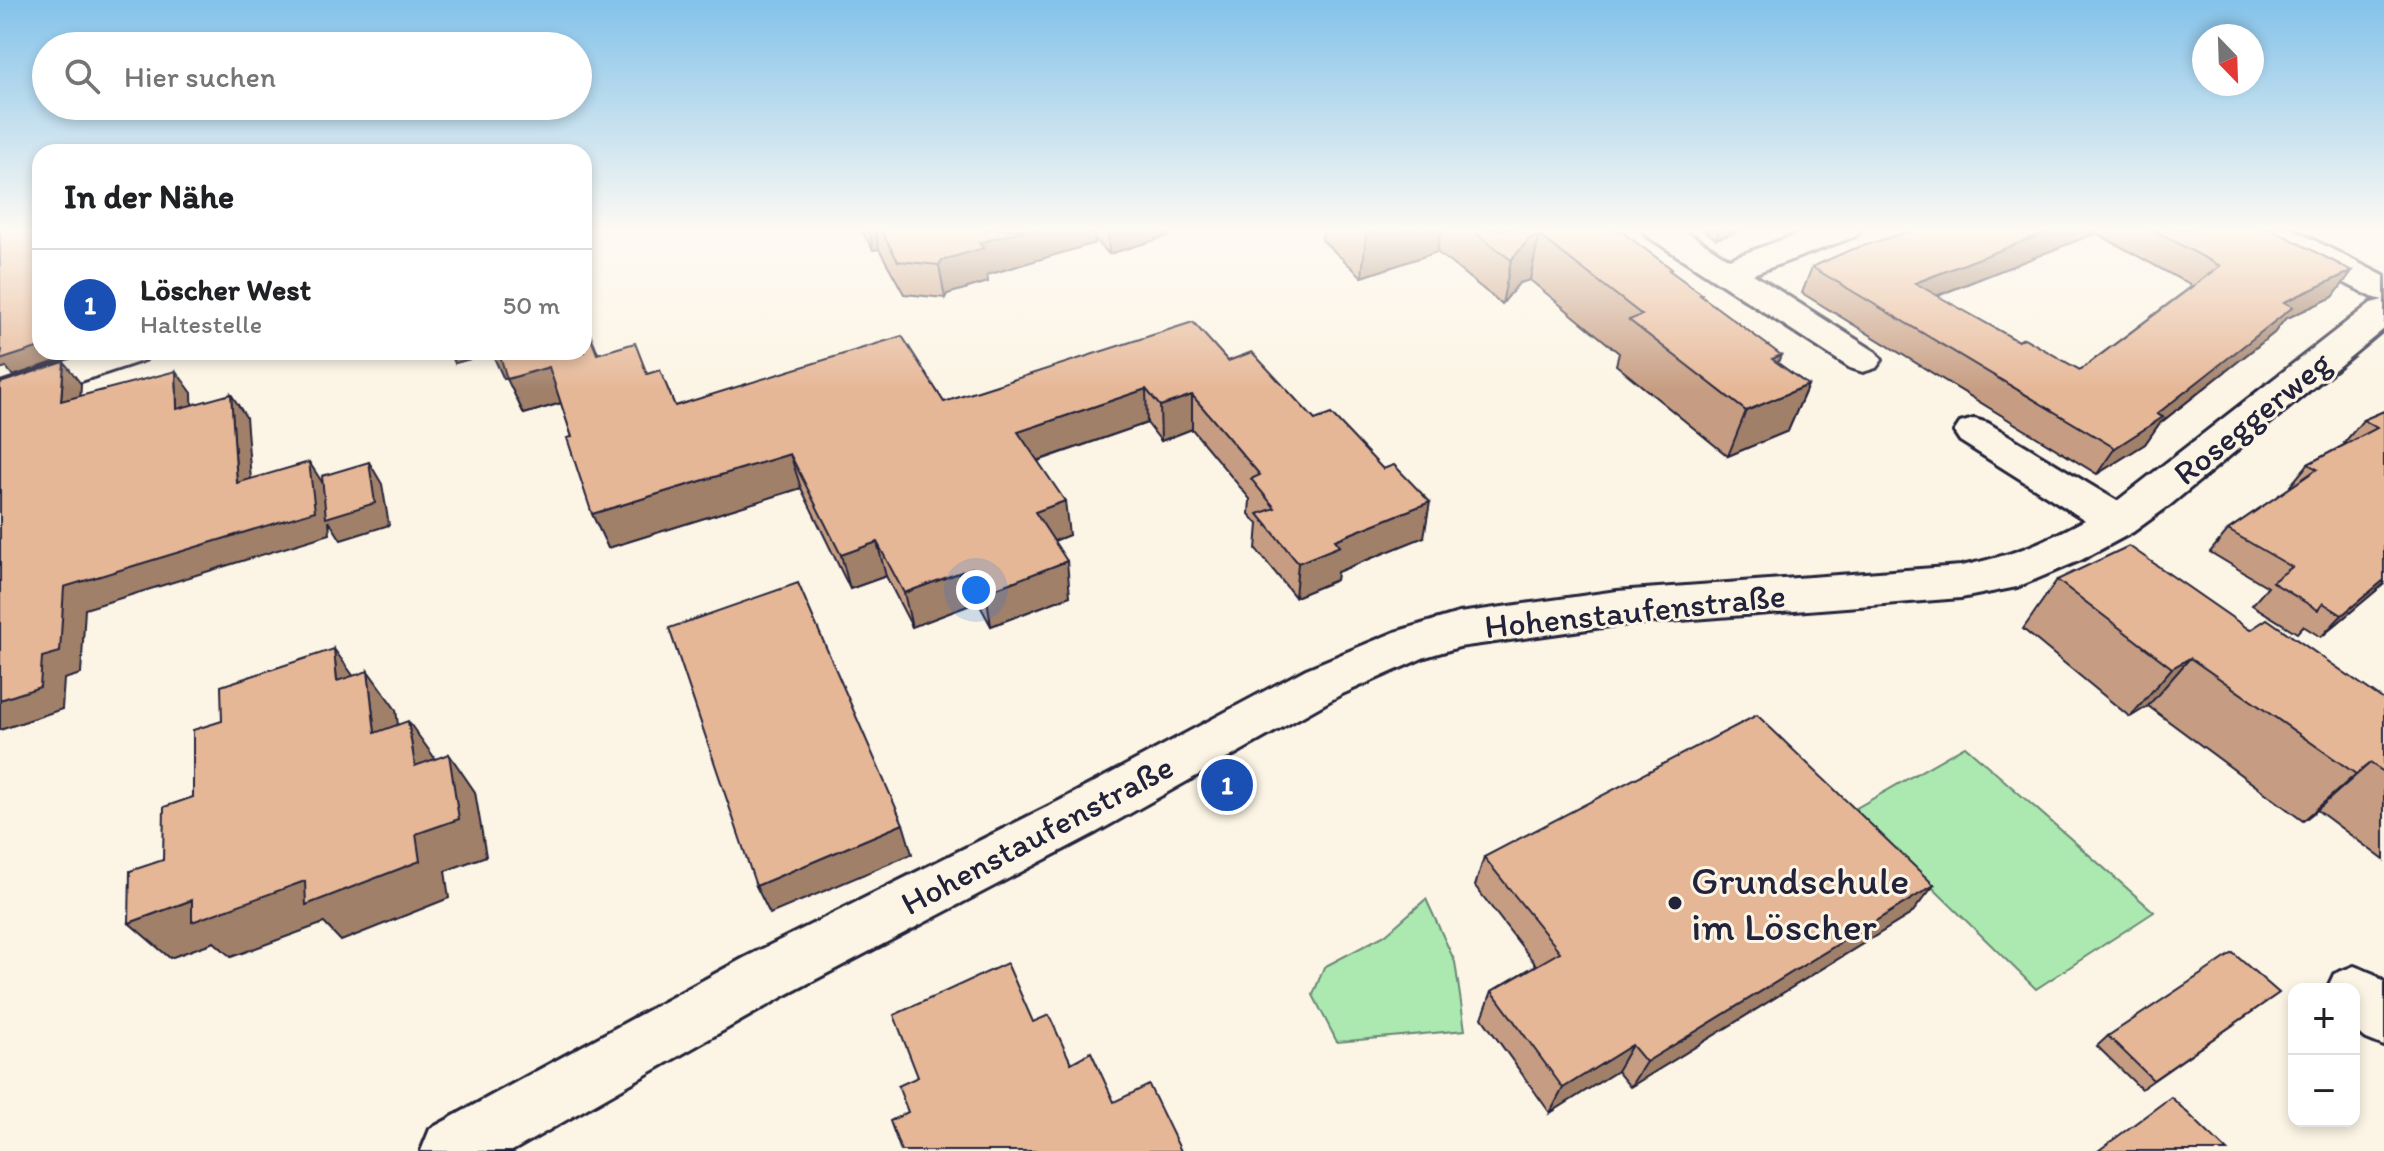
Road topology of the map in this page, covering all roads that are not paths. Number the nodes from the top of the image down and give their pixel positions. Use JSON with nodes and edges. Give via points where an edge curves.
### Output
{"nodes":[{"id":1,"x":1746,"y":283,"type":"edge"},
{"id":2,"x":2384,"y":311,"type":"edge"},
{"id":3,"x":108,"y":360,"type":"edge"},
{"id":4,"x":1863,"y":360,"type":"dead end"},
{"id":5,"x":0,"y":396,"type":"edge"},
{"id":6,"x":1974,"y":432,"type":"dead end"},
{"id":7,"x":2118,"y":521,"type":"junction"},
{"id":8,"x":2360,"y":998,"type":"edge"},
{"id":9,"x":2384,"y":1018,"type":"edge"},
{"id":10,"x":452,"y":1151,"type":"edge"}],
"edges":[{"from":1,"to":4,"type":"street"},
{"from":2,"to":7,"type":"street","name":"Roseggerweg"},
{"from":3,"to":5,"type":"street"},
{"from":6,"to":7,"type":"street"},
{"from":7,"to":10,"type":"street","name":"Hohenstaufenstraße","via":[[2017,571],[1961,582],[1617,608],[1459,630],[1411,644],[1323,682],[1079,816],[764,977]]},
{"from":8,"to":9,"type":"street"}]}
